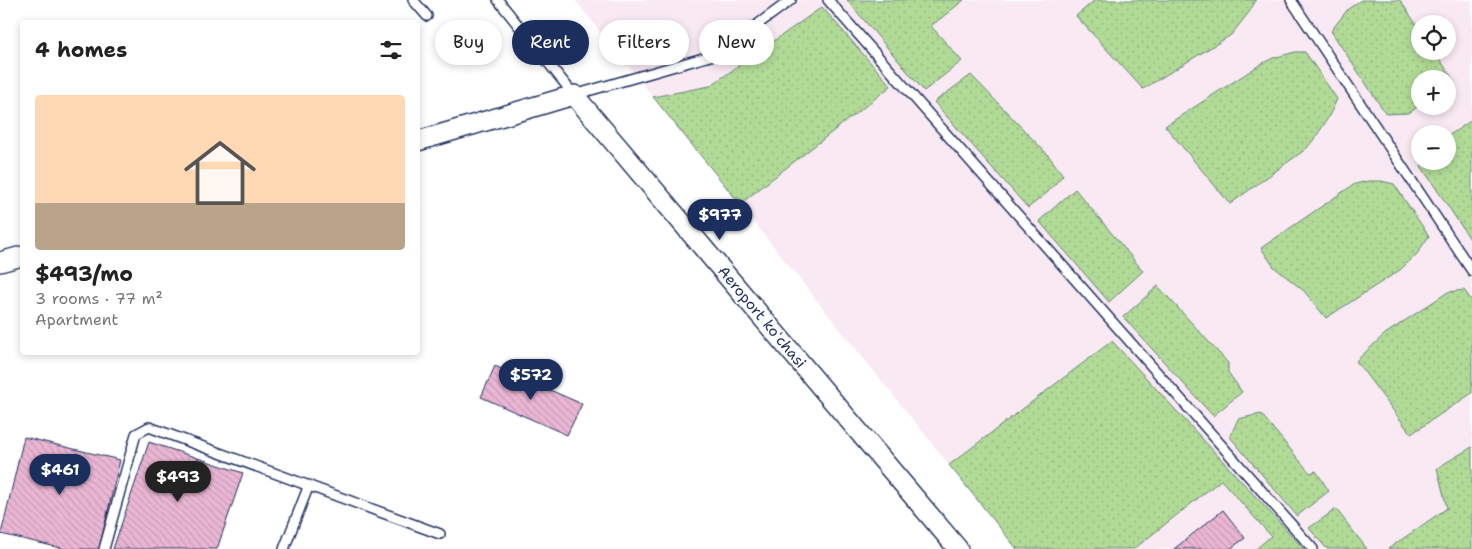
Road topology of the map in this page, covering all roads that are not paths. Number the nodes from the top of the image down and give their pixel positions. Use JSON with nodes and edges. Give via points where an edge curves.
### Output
{"nodes":[{"id":1,"x":413,"y":0,"type":"edge"},
{"id":2,"x":498,"y":0,"type":"edge"},
{"id":3,"x":791,"y":0,"type":"edge"},
{"id":4,"x":828,"y":0,"type":"edge"},
{"id":5,"x":1291,"y":0,"type":"edge"},
{"id":6,"x":427,"y":16,"type":"dead end"},
{"id":7,"x":574,"y":95,"type":"junction"},
{"id":8,"x":420,"y":140,"type":"edge"},
{"id":9,"x":20,"y":257,"type":"edge"},
{"id":10,"x":0,"y":262,"type":"edge"},
{"id":11,"x":1472,"y":271,"type":"edge"},
{"id":12,"x":309,"y":486,"type":"junction"},
{"id":13,"x":440,"y":534,"type":"dead end"},
{"id":14,"x":104,"y":549,"type":"edge"},
{"id":15,"x":284,"y":549,"type":"edge"},
{"id":16,"x":958,"y":549,"type":"edge"},
{"id":17,"x":1313,"y":549,"type":"edge"}],
"edges":[{"from":1,"to":6,"type":"lane"},
{"from":2,"to":7,"type":"lane"},
{"from":3,"to":7,"type":"lane","via":[[717,54]]},
{"from":4,"to":17,"type":"lane"},
{"from":5,"to":11,"type":"lane"},
{"from":7,"to":8,"type":"street"},
{"from":7,"to":16,"type":"street","name":"Aeroport koʻchasi"},
{"from":9,"to":10,"type":"street"},
{"from":12,"to":13,"type":"lane"},
{"from":12,"to":14,"type":"lane","via":[[149,427],[136,434]]},
{"from":12,"to":15,"type":"lane"}]}
